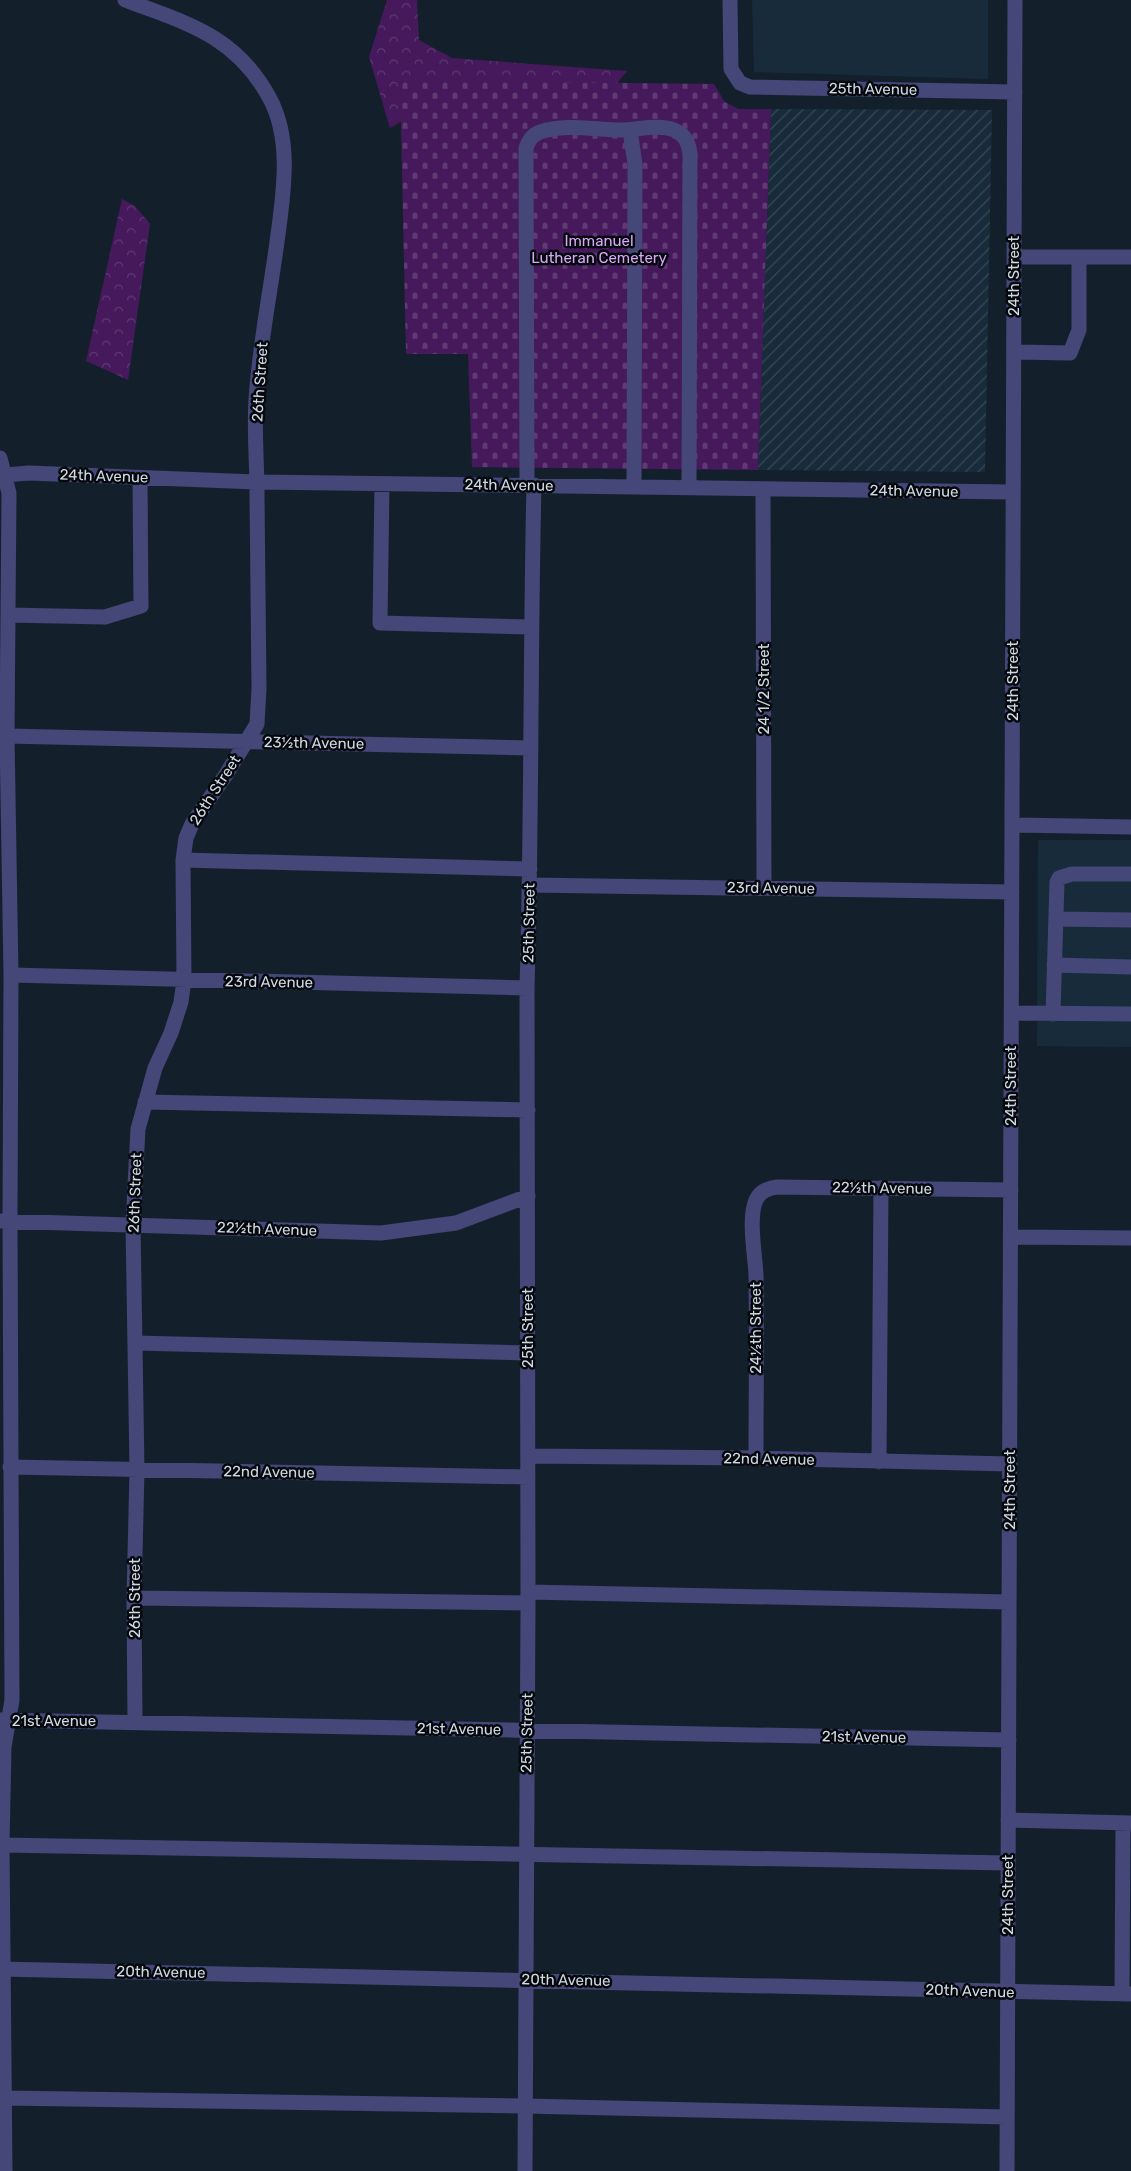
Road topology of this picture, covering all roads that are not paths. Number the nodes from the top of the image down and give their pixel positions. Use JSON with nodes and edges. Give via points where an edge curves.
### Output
{"nodes":[{"id":1,"x":125,"y":0,"type":"edge"},
{"id":2,"x":730,"y":0,"type":"edge"},
{"id":3,"x":1015,"y":0,"type":"edge"},
{"id":4,"x":1015,"y":92,"type":"junction"},
{"id":5,"x":630,"y":130,"type":"junction"},
{"id":6,"x":1014,"y":257,"type":"junction"},
{"id":7,"x":1131,"y":257,"type":"edge"},
{"id":8,"x":1079,"y":258,"type":"junction"},
{"id":9,"x":1014,"y":352,"type":"junction"},
{"id":10,"x":0,"y":458,"type":"edge"},
{"id":11,"x":6,"y":475,"type":"junction"},
{"id":12,"x":140,"y":478,"type":"junction"},
{"id":13,"x":257,"y":482,"type":"junction"},
{"id":14,"x":382,"y":484,"type":"junction"},
{"id":15,"x":530,"y":485,"type":"junction"},
{"id":16,"x":634,"y":487,"type":"junction"},
{"id":17,"x":689,"y":488,"type":"junction"},
{"id":18,"x":763,"y":490,"type":"junction"},
{"id":19,"x":1013,"y":492,"type":"junction"},
{"id":20,"x":8,"y":615,"type":"junction"},
{"id":21,"x":530,"y":627,"type":"junction"},
{"id":22,"x":7,"y":736,"type":"junction"},
{"id":23,"x":246,"y":742,"type":"junction"},
{"id":24,"x":530,"y":748,"type":"junction"},
{"id":25,"x":1012,"y":825,"type":"junction"},
{"id":26,"x":1131,"y":827,"type":"edge"},
{"id":27,"x":183,"y":860,"type":"junction"},
{"id":28,"x":530,"y":869,"type":"junction"},
{"id":29,"x":1131,"y":874,"type":"edge"},
{"id":30,"x":530,"y":885,"type":"junction"},
{"id":31,"x":764,"y":888,"type":"junction"},
{"id":32,"x":1012,"y":892,"type":"junction"},
{"id":33,"x":1056,"y":919,"type":"junction"},
{"id":34,"x":1131,"y":920,"type":"edge"},
{"id":35,"x":1054,"y":965,"type":"junction"},
{"id":36,"x":1131,"y":967,"type":"edge"},
{"id":37,"x":11,"y":975,"type":"junction"},
{"id":38,"x":184,"y":980,"type":"junction"},
{"id":39,"x":527,"y":988,"type":"junction"},
{"id":40,"x":1012,"y":1014,"type":"junction"},
{"id":41,"x":1053,"y":1014,"type":"junction"},
{"id":42,"x":1131,"y":1014,"type":"edge"},
{"id":43,"x":145,"y":1102,"type":"junction"},
{"id":44,"x":528,"y":1110,"type":"junction"},
{"id":45,"x":881,"y":1188,"type":"junction"},
{"id":46,"x":1011,"y":1190,"type":"junction"},
{"id":47,"x":528,"y":1196,"type":"junction"},
{"id":48,"x":756,"y":1198,"type":"joint"},
{"id":49,"x":5,"y":1221,"type":"edge"},
{"id":50,"x":134,"y":1224,"type":"junction"},
{"id":51,"x":1011,"y":1237,"type":"junction"},
{"id":52,"x":1131,"y":1238,"type":"edge"},
{"id":53,"x":134,"y":1343,"type":"junction"},
{"id":54,"x":528,"y":1353,"type":"junction"},
{"id":55,"x":528,"y":1456,"type":"junction"},
{"id":56,"x":756,"y":1458,"type":"junction"},
{"id":57,"x":879,"y":1462,"type":"junction"},
{"id":58,"x":1010,"y":1464,"type":"junction"},
{"id":59,"x":10,"y":1466,"type":"junction"},
{"id":60,"x":137,"y":1470,"type":"junction"},
{"id":61,"x":528,"y":1478,"type":"junction"},
{"id":62,"x":134,"y":1598,"type":"junction"},
{"id":63,"x":528,"y":1598,"type":"junction"},
{"id":64,"x":1009,"y":1602,"type":"junction"},
{"id":65,"x":4,"y":1720,"type":"edge"},
{"id":66,"x":136,"y":1722,"type":"junction"},
{"id":67,"x":528,"y":1730,"type":"junction"},
{"id":68,"x":1009,"y":1740,"type":"junction"},
{"id":69,"x":1008,"y":1820,"type":"junction"},
{"id":70,"x":1127,"y":1823,"type":"edge"},
{"id":71,"x":2,"y":1845,"type":"junction"},
{"id":72,"x":526,"y":1854,"type":"junction"},
{"id":73,"x":1008,"y":1863,"type":"junction"},
{"id":74,"x":1127,"y":1908,"type":"edge"},
{"id":75,"x":2,"y":1969,"type":"edge"},
{"id":76,"x":527,"y":1979,"type":"junction"},
{"id":77,"x":1008,"y":1992,"type":"junction"},
{"id":78,"x":1127,"y":1994,"type":"edge"},
{"id":79,"x":5,"y":2098,"type":"junction"},
{"id":80,"x":524,"y":2106,"type":"junction"},
{"id":81,"x":1007,"y":2117,"type":"junction"},
{"id":82,"x":5,"y":2171,"type":"edge"},
{"id":83,"x":525,"y":2171,"type":"edge"},
{"id":84,"x":1007,"y":2171,"type":"edge"}],
"edges":[{"from":1,"to":13,"type":"street","name":"26th Street","via":[[198,28],[220,40],[257,77],[280,123],[282,188],[256,400]]},
{"from":2,"to":4,"type":"street","name":"25th Avenue","via":[[731,69],[740,83],[750,87]]},
{"from":3,"to":4,"type":"street","name":"24th Street"},
{"from":4,"to":6,"type":"street","name":"24th Street"},
{"from":5,"to":15,"type":"street","name":"25th Street","via":[[550,129],[529,139],[526,148]]},
{"from":5,"to":16,"type":"street","via":[[635,164]]},
{"from":5,"to":17,"type":"street","name":"25th Street","via":[[665,128],[682,134],[689,143]]},
{"from":6,"to":8,"type":"street"},
{"from":6,"to":9,"type":"street","name":"24th Street"},
{"from":7,"to":8,"type":"street"},
{"from":8,"to":9,"type":"street","via":[[1079,330],[1070,353]]},
{"from":9,"to":19,"type":"street","name":"24th Street"},
{"from":10,"to":11,"type":"street"},
{"from":11,"to":12,"type":"street","name":"24th Avenue"},
{"from":11,"to":20,"type":"street","via":[[9,493]]},
{"from":12,"to":13,"type":"street","name":"24th Avenue"},
{"from":12,"to":20,"type":"street","via":[[141,606],[105,617]]},
{"from":13,"to":14,"type":"street","name":"24th Avenue"},
{"from":13,"to":23,"type":"street","name":"26th Street","via":[[258,710],[257,724]]},
{"from":14,"to":15,"type":"street","name":"24th Avenue"},
{"from":14,"to":21,"type":"street","via":[[380,623]]},
{"from":15,"to":16,"type":"street","name":"24th Avenue"},
{"from":15,"to":21,"type":"street","name":"25th Street"},
{"from":16,"to":17,"type":"street","name":"24th Avenue"},
{"from":17,"to":18,"type":"street","name":"24th Avenue"},
{"from":18,"to":19,"type":"street","name":"24th Avenue"},
{"from":18,"to":31,"type":"street","name":"24 1/2 Street"},
{"from":19,"to":25,"type":"street","name":"24th Street"},
{"from":20,"to":22,"type":"street"},
{"from":21,"to":24,"type":"street","name":"25th Street"},
{"from":22,"to":23,"type":"street","name":"23½th Avenue"},
{"from":22,"to":37,"type":"street"},
{"from":23,"to":24,"type":"street","name":"23½th Avenue"},
{"from":23,"to":27,"type":"street","name":"26th Street","via":[[192,824]]},
{"from":24,"to":28,"type":"street","name":"25th Street"},
{"from":25,"to":26,"type":"street"},
{"from":25,"to":32,"type":"street","name":"24th Street"},
{"from":27,"to":28,"type":"street"},
{"from":27,"to":38,"type":"street","name":"26th Street"},
{"from":28,"to":30,"type":"street","name":"25th Street"},
{"from":29,"to":33,"type":"street","via":[[1072,874],[1059,878]]},
{"from":30,"to":31,"type":"street","name":"23rd Avenue"},
{"from":30,"to":39,"type":"street","name":"25th Street"},
{"from":31,"to":32,"type":"street","name":"23rd Avenue"},
{"from":32,"to":40,"type":"street","name":"24th Street"},
{"from":33,"to":34,"type":"street"},
{"from":33,"to":35,"type":"street"},
{"from":35,"to":36,"type":"street"},
{"from":35,"to":41,"type":"street"},
{"from":37,"to":38,"type":"street","name":"23rd Avenue"},
{"from":37,"to":49,"type":"street"},
{"from":38,"to":39,"type":"street","name":"23rd Avenue"},
{"from":38,"to":43,"type":"street","name":"26th Street","via":[[178,1015],[155,1068]]},
{"from":39,"to":44,"type":"street","name":"25th Street"},
{"from":40,"to":41,"type":"street"},
{"from":40,"to":46,"type":"street","name":"24th Street"},
{"from":41,"to":42,"type":"street"},
{"from":43,"to":44,"type":"street"},
{"from":43,"to":50,"type":"street","name":"26th Street","via":[[138,1129]]},
{"from":44,"to":47,"type":"street","name":"25th Street"},
{"from":45,"to":46,"type":"street","name":"22½th Avenue"},
{"from":45,"to":48,"type":"street","name":"22½th Avenue","via":[[777,1186]]},
{"from":45,"to":57,"type":"street"},
{"from":46,"to":51,"type":"street","name":"24th Street"},
{"from":47,"to":50,"type":"street","name":"22½th Avenue","via":[[456,1224],[381,1233]]},
{"from":47,"to":54,"type":"street","name":"25th Street"},
{"from":48,"to":56,"type":"street","name":"24½th Street","via":[[753,1218]]},
{"from":49,"to":50,"type":"street","name":"22½th Avenue"},
{"from":49,"to":59,"type":"street"},
{"from":50,"to":53,"type":"street","name":"26th Street"},
{"from":51,"to":52,"type":"street"},
{"from":51,"to":58,"type":"street","name":"24th Street"},
{"from":53,"to":54,"type":"street"},
{"from":53,"to":60,"type":"street","name":"26th Street"},
{"from":54,"to":55,"type":"street","name":"25th Street"},
{"from":55,"to":56,"type":"street","name":"22nd Avenue"},
{"from":55,"to":61,"type":"street","name":"25th Street"},
{"from":56,"to":57,"type":"street","name":"22nd Avenue"},
{"from":57,"to":58,"type":"street","name":"22nd Avenue"},
{"from":58,"to":64,"type":"street","name":"24th Street"},
{"from":59,"to":60,"type":"street","name":"22nd Avenue"},
{"from":59,"to":65,"type":"street","via":[[12,1700]]},
{"from":60,"to":61,"type":"street","name":"22nd Avenue"},
{"from":60,"to":62,"type":"street","name":"26th Street"},
{"from":61,"to":63,"type":"street","name":"25th Street"},
{"from":62,"to":63,"type":"street"},
{"from":62,"to":66,"type":"street","name":"26th Street"},
{"from":63,"to":64,"type":"street"},
{"from":63,"to":67,"type":"street","name":"25th Street"},
{"from":64,"to":68,"type":"street","name":"24th Street"},
{"from":65,"to":66,"type":"street","name":"21st Avenue"},
{"from":65,"to":71,"type":"street"},
{"from":66,"to":67,"type":"street","name":"21st Avenue"},
{"from":67,"to":68,"type":"street","name":"21st Avenue"},
{"from":67,"to":72,"type":"street","name":"25th Street"},
{"from":68,"to":69,"type":"street","name":"24th Street"},
{"from":69,"to":70,"type":"street"},
{"from":69,"to":73,"type":"street","name":"24th Street"},
{"from":70,"to":74,"type":"street"},
{"from":71,"to":72,"type":"street"},
{"from":71,"to":75,"type":"street"},
{"from":72,"to":73,"type":"street"},
{"from":72,"to":76,"type":"street","name":"25th Street"},
{"from":73,"to":77,"type":"street","name":"24th Street"},
{"from":74,"to":78,"type":"street"},
{"from":75,"to":76,"type":"street","name":"20th Avenue"},
{"from":75,"to":79,"type":"street"},
{"from":76,"to":77,"type":"street","name":"20th Avenue"},
{"from":76,"to":80,"type":"street","name":"25th Street"},
{"from":77,"to":78,"type":"street","name":"20th Avenue"},
{"from":77,"to":81,"type":"street","name":"24th Street"},
{"from":79,"to":80,"type":"street"},
{"from":79,"to":82,"type":"street"},
{"from":80,"to":81,"type":"street"},
{"from":80,"to":83,"type":"street","name":"25th Street"},
{"from":81,"to":84,"type":"street","name":"24th Street"}]}
